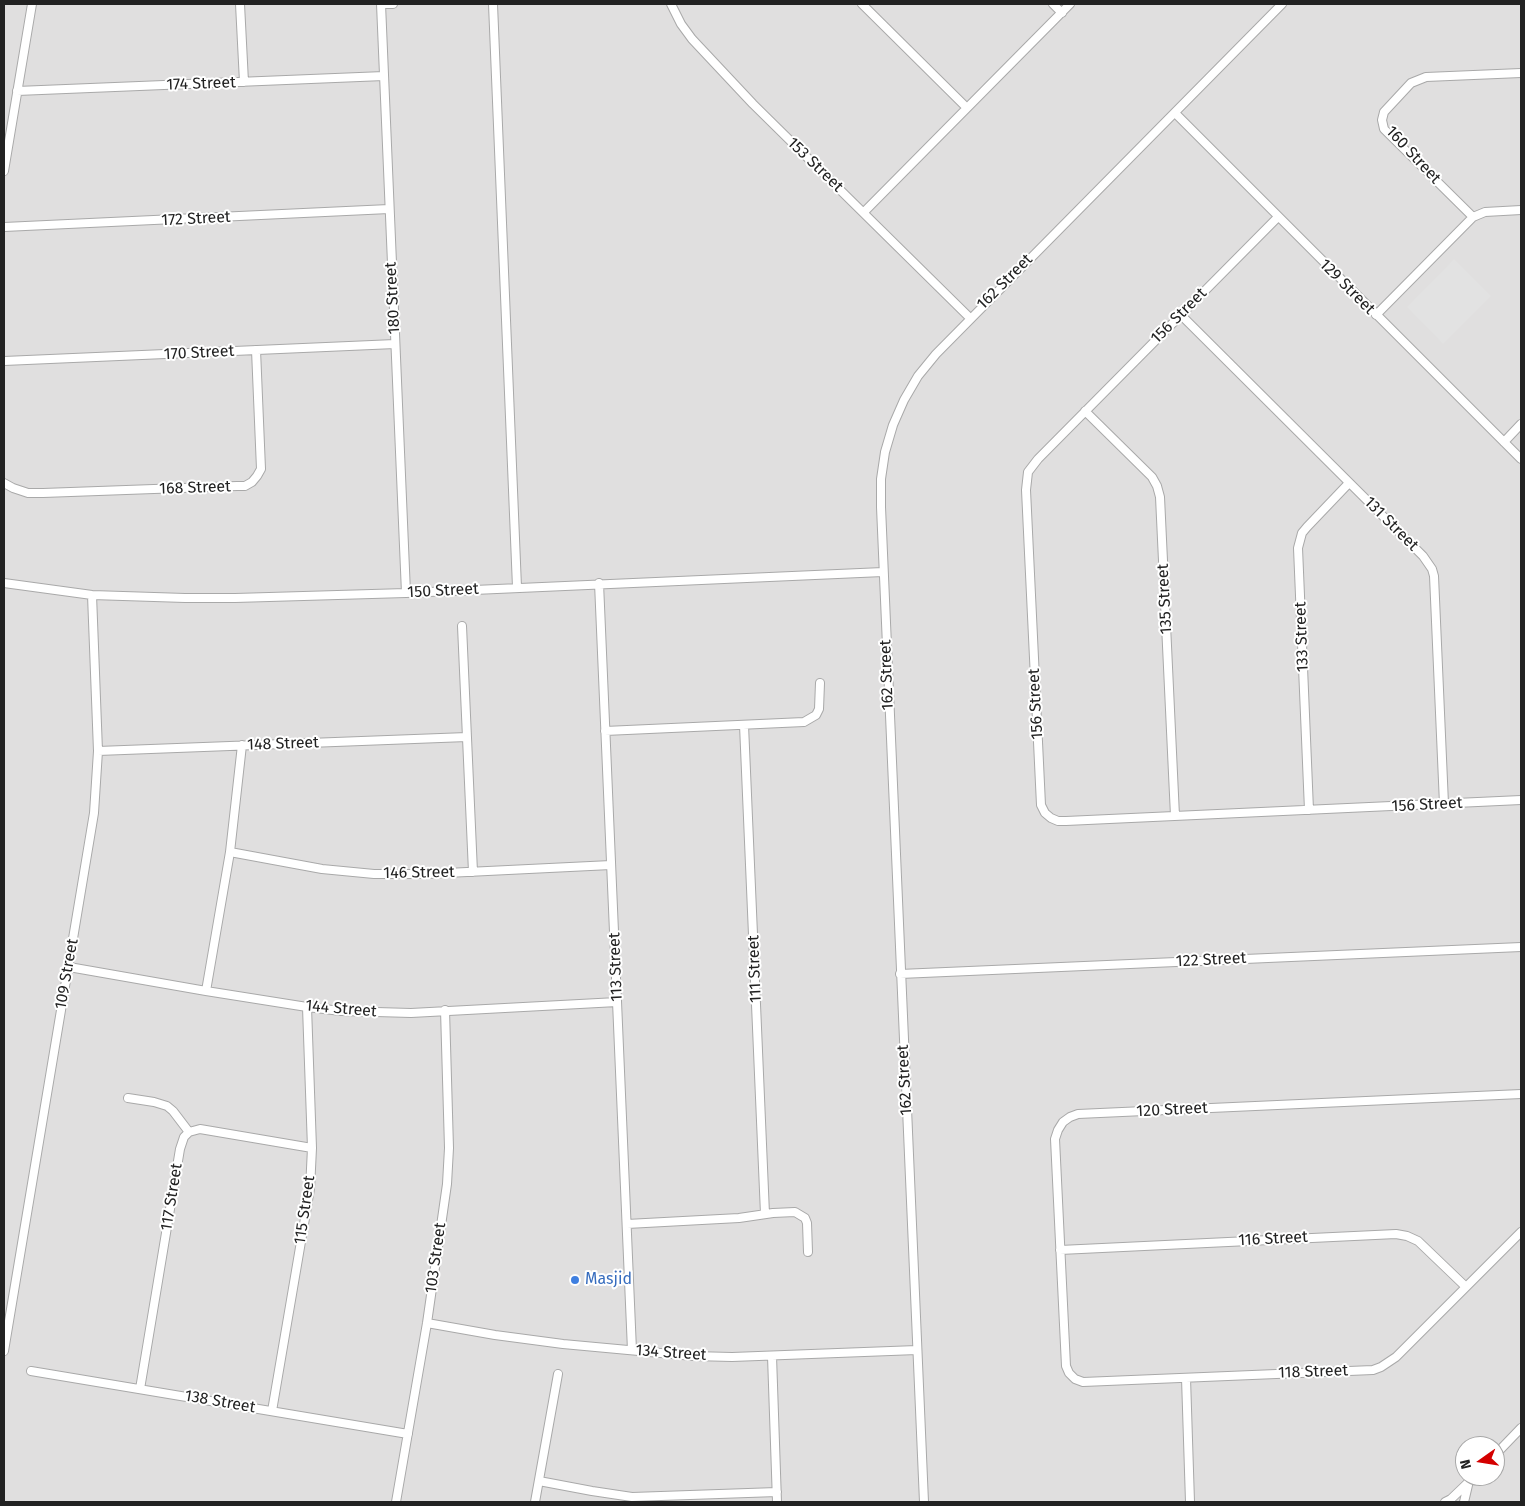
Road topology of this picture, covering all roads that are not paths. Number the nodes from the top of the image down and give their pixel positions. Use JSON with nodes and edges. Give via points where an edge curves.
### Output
{"nodes":[{"id":1,"x":32,"y":4,"type":"edge"},
{"id":2,"x":240,"y":4,"type":"edge"},
{"id":3,"x":382,"y":4,"type":"edge"},
{"id":4,"x":393,"y":4,"type":"edge"},
{"id":5,"x":493,"y":4,"type":"edge"},
{"id":6,"x":671,"y":4,"type":"edge"},
{"id":7,"x":862,"y":4,"type":"edge"},
{"id":8,"x":1053,"y":4,"type":"edge"},
{"id":9,"x":1070,"y":4,"type":"edge"},
{"id":10,"x":1282,"y":4,"type":"edge"},
{"id":11,"x":1062,"y":13,"type":"junction"},
{"id":12,"x":1521,"y":73,"type":"edge"},
{"id":13,"x":384,"y":76,"type":"junction"},
{"id":14,"x":244,"y":82,"type":"junction"},
{"id":15,"x":17,"y":91,"type":"junction"},
{"id":16,"x":967,"y":108,"type":"junction"},
{"id":17,"x":1175,"y":113,"type":"junction"},
{"id":18,"x":4,"y":171,"type":"edge"},
{"id":19,"x":389,"y":209,"type":"junction"},
{"id":20,"x":1521,"y":210,"type":"edge"},
{"id":21,"x":864,"y":212,"type":"junction"},
{"id":22,"x":1278,"y":217,"type":"junction"},
{"id":23,"x":1473,"y":217,"type":"junction"},
{"id":24,"x":4,"y":227,"type":"edge"},
{"id":25,"x":1181,"y":315,"type":"junction"},
{"id":26,"x":1376,"y":315,"type":"junction"},
{"id":27,"x":970,"y":318,"type":"junction"},
{"id":28,"x":395,"y":344,"type":"junction"},
{"id":29,"x":256,"y":350,"type":"junction"},
{"id":30,"x":4,"y":361,"type":"edge"},
{"id":31,"x":1085,"y":411,"type":"junction"},
{"id":32,"x":1521,"y":424,"type":"edge"},
{"id":33,"x":1504,"y":442,"type":"junction"},
{"id":34,"x":1521,"y":460,"type":"edge"},
{"id":35,"x":4,"y":482,"type":"edge"},
{"id":36,"x":1349,"y":482,"type":"junction"},
{"id":37,"x":883,"y":572,"type":"junction"},
{"id":38,"x":4,"y":583,"type":"edge"},
{"id":39,"x":599,"y":584,"type":"junction"},
{"id":40,"x":516,"y":587,"type":"junction"},
{"id":41,"x":406,"y":593,"type":"junction"},
{"id":42,"x":92,"y":595,"type":"junction"},
{"id":43,"x":462,"y":626,"type":"dead end"},
{"id":44,"x":820,"y":683,"type":"dead end"},
{"id":45,"x":744,"y":724,"type":"junction"},
{"id":46,"x":605,"y":730,"type":"junction"},
{"id":47,"x":467,"y":737,"type":"junction"},
{"id":48,"x":242,"y":745,"type":"junction"},
{"id":49,"x":98,"y":751,"type":"junction"},
{"id":50,"x":1521,"y":800,"type":"edge"},
{"id":51,"x":1444,"y":804,"type":"junction"},
{"id":52,"x":1309,"y":810,"type":"junction"},
{"id":53,"x":1176,"y":816,"type":"junction"},
{"id":54,"x":230,"y":852,"type":"junction"},
{"id":55,"x":611,"y":865,"type":"junction"},
{"id":56,"x":473,"y":872,"type":"junction"},
{"id":57,"x":1521,"y":947,"type":"edge"},
{"id":58,"x":69,"y":967,"type":"junction"},
{"id":59,"x":900,"y":974,"type":"junction"},
{"id":60,"x":206,"y":991,"type":"junction"},
{"id":61,"x":617,"y":1002,"type":"junction"},
{"id":62,"x":307,"y":1007,"type":"junction"},
{"id":63,"x":445,"y":1010,"type":"junction"},
{"id":64,"x":1521,"y":1094,"type":"edge"},
{"id":65,"x":128,"y":1098,"type":"dead end"},
{"id":66,"x":189,"y":1132,"type":"junction"},
{"id":67,"x":312,"y":1148,"type":"junction"},
{"id":68,"x":765,"y":1214,"type":"junction"},
{"id":69,"x":627,"y":1224,"type":"junction"},
{"id":70,"x":1521,"y":1232,"type":"edge"},
{"id":71,"x":1060,"y":1250,"type":"junction"},
{"id":72,"x":808,"y":1252,"type":"dead end"},
{"id":73,"x":1466,"y":1287,"type":"junction"},
{"id":74,"x":7,"y":1309,"type":"edge"},
{"id":75,"x":427,"y":1323,"type":"junction"},
{"id":76,"x":632,"y":1350,"type":"junction"},
{"id":77,"x":917,"y":1350,"type":"junction"},
{"id":78,"x":4,"y":1351,"type":"edge"},
{"id":79,"x":772,"y":1356,"type":"junction"},
{"id":80,"x":1065,"y":1358,"type":"joint"},
{"id":81,"x":31,"y":1370,"type":"dead end"},
{"id":82,"x":558,"y":1374,"type":"dead end"},
{"id":83,"x":1186,"y":1378,"type":"junction"},
{"id":84,"x":140,"y":1389,"type":"junction"},
{"id":85,"x":272,"y":1411,"type":"junction"},
{"id":86,"x":1521,"y":1428,"type":"edge"},
{"id":87,"x":408,"y":1434,"type":"junction"},
{"id":88,"x":1505,"y":1445,"type":"edge"},
{"id":89,"x":539,"y":1481,"type":"junction"},
{"id":90,"x":1466,"y":1486,"type":"edge"},
{"id":91,"x":1468,"y":1486,"type":"edge"},
{"id":92,"x":777,"y":1492,"type":"junction"},
{"id":93,"x":642,"y":1500,"type":"edge"},
{"id":94,"x":396,"y":1502,"type":"edge"},
{"id":95,"x":535,"y":1502,"type":"edge"},
{"id":96,"x":778,"y":1502,"type":"edge"},
{"id":97,"x":924,"y":1502,"type":"edge"},
{"id":98,"x":1190,"y":1502,"type":"edge"},
{"id":99,"x":1445,"y":1502,"type":"edge"},
{"id":100,"x":1464,"y":1502,"type":"edge"}],
"edges":[{"from":1,"to":15,"type":"street"},
{"from":2,"to":14,"type":"street"},
{"from":3,"to":4,"type":"street"},
{"from":3,"to":13,"type":"street","name":"180 Street"},
{"from":5,"to":40,"type":"street"},
{"from":6,"to":21,"type":"street","name":"153 Street","via":[[692,39],[753,104]]},
{"from":7,"to":16,"type":"street"},
{"from":8,"to":11,"type":"street"},
{"from":9,"to":11,"type":"street"},
{"from":10,"to":17,"type":"street","name":"162 Street"},
{"from":11,"to":16,"type":"street"},
{"from":12,"to":23,"type":"street","name":"160 Street","via":[[1426,77],[1411,83],[1384,112],[1384,128]]},
{"from":13,"to":14,"type":"street","name":"174 Street"},
{"from":13,"to":19,"type":"street","name":"180 Street"},
{"from":14,"to":15,"type":"street","name":"174 Street"},
{"from":15,"to":18,"type":"street"},
{"from":16,"to":21,"type":"street"},
{"from":17,"to":22,"type":"street","name":"129 Street"},
{"from":17,"to":27,"type":"street","name":"162 Street"},
{"from":19,"to":24,"type":"street","name":"172 Street"},
{"from":19,"to":28,"type":"street","name":"180 Street"},
{"from":20,"to":23,"type":"street","via":[[1485,212]]},
{"from":21,"to":27,"type":"street","name":"153 Street"},
{"from":22,"to":25,"type":"street","name":"156 Street"},
{"from":22,"to":26,"type":"street","name":"129 Street"},
{"from":23,"to":26,"type":"street"},
{"from":25,"to":31,"type":"street","name":"156 Street"},
{"from":25,"to":36,"type":"street","name":"131 Street"},
{"from":26,"to":33,"type":"street","name":"129 Street"},
{"from":27,"to":37,"type":"street","name":"162 Street","via":[[918,376],[893,425],[881,479]]},
{"from":28,"to":29,"type":"street","name":"170 Street"},
{"from":28,"to":41,"type":"street","name":"180 Street"},
{"from":29,"to":30,"type":"street","name":"170 Street"},
{"from":29,"to":35,"type":"street","name":"168 Street","via":[[260,469],[252,482],[245,486],[28,493]]},
{"from":31,"to":53,"type":"street","name":"135 Street","via":[[1152,477],[1160,497]]},
{"from":31,"to":53,"type":"street","name":"156 Street","via":[[1032,465],[1026,481],[1041,805],[1045,813],[1058,821]]},
{"from":32,"to":33,"type":"street"},
{"from":33,"to":34,"type":"street","name":"129 Street"},
{"from":36,"to":51,"type":"street","name":"131 Street","via":[[1432,569]]},
{"from":36,"to":52,"type":"street","name":"133 Street","via":[[1302,533],[1298,548]]},
{"from":37,"to":39,"type":"street","name":"150 Street"},
{"from":37,"to":59,"type":"street","name":"162 Street"},
{"from":38,"to":42,"type":"street","name":"150 Street"},
{"from":39,"to":40,"type":"street","name":"150 Street"},
{"from":39,"to":46,"type":"street","name":"113 Street"},
{"from":40,"to":41,"type":"street","name":"150 Street"},
{"from":41,"to":42,"type":"street","name":"150 Street","via":[[185,598]]},
{"from":42,"to":49,"type":"street","name":"109 Street"},
{"from":43,"to":47,"type":"street"},
{"from":44,"to":45,"type":"street","via":[[819,709],[811,720]]},
{"from":45,"to":46,"type":"street"},
{"from":45,"to":68,"type":"street","name":"111 Street"},
{"from":46,"to":55,"type":"street","name":"113 Street"},
{"from":47,"to":48,"type":"street","name":"148 Street"},
{"from":47,"to":56,"type":"street"},
{"from":48,"to":49,"type":"street","name":"148 Street"},
{"from":48,"to":54,"type":"street"},
{"from":49,"to":58,"type":"street","name":"109 Street","via":[[94,813]]},
{"from":50,"to":51,"type":"street","name":"156 Street"},
{"from":51,"to":52,"type":"street","name":"156 Street"},
{"from":52,"to":53,"type":"street","name":"156 Street"},
{"from":54,"to":56,"type":"street","name":"146 Street","via":[[348,872],[400,875]]},
{"from":54,"to":60,"type":"street"},
{"from":55,"to":56,"type":"street","name":"146 Street"},
{"from":55,"to":61,"type":"street","name":"113 Street"},
{"from":57,"to":59,"type":"street","name":"122 Street"},
{"from":58,"to":60,"type":"street","name":"144 Street"},
{"from":58,"to":74,"type":"street","name":"109 Street"},
{"from":59,"to":77,"type":"street","name":"162 Street"},
{"from":60,"to":62,"type":"street","name":"144 Street"},
{"from":61,"to":63,"type":"street","name":"144 Street"},
{"from":61,"to":69,"type":"street","name":"113 Street"},
{"from":62,"to":63,"type":"street","name":"144 Street","via":[[376,1013]]},
{"from":62,"to":67,"type":"street","name":"115 Street"},
{"from":63,"to":75,"type":"street","name":"103 Street","via":[[448,1169]]},
{"from":64,"to":71,"type":"street","name":"120 Street","via":[[1078,1114],[1063,1122],[1055,1138]]},
{"from":65,"to":66,"type":"street","via":[[167,1106]]},
{"from":66,"to":67,"type":"street","via":[[200,1129]]},
{"from":66,"to":84,"type":"street","name":"117 Street","via":[[180,1149]]},
{"from":67,"to":85,"type":"street","name":"115 Street","via":[[310,1189]]},
{"from":68,"to":69,"type":"street"},
{"from":68,"to":72,"type":"street","via":[[800,1214],[807,1223]]},
{"from":69,"to":76,"type":"street","name":"113 Street"},
{"from":70,"to":73,"type":"street","name":"118 Street"},
{"from":71,"to":73,"type":"street","name":"116 Street","via":[[1396,1234],[1418,1241]]},
{"from":71,"to":80,"type":"street","name":"120 Street"},
{"from":73,"to":83,"type":"street","name":"118 Street","via":[[1396,1357],[1373,1370]]},
{"from":74,"to":78,"type":"street","name":"109 Street"},
{"from":75,"to":76,"type":"street","name":"134 Street","via":[[563,1344]]},
{"from":75,"to":87,"type":"street","name":"103 Street"},
{"from":76,"to":79,"type":"street","name":"134 Street","via":[[693,1356]]},
{"from":77,"to":79,"type":"street","name":"134 Street"},
{"from":77,"to":97,"type":"street","name":"162 Street"},
{"from":79,"to":92,"type":"street"},
{"from":80,"to":83,"type":"street","name":"118 Street","via":[[1069,1374],[1083,1382]]},
{"from":81,"to":84,"type":"street","name":"138 Street"},
{"from":82,"to":89,"type":"street"},
{"from":83,"to":98,"type":"street"},
{"from":84,"to":85,"type":"street","name":"138 Street"},
{"from":85,"to":87,"type":"street","name":"138 Street"},
{"from":86,"to":88,"type":"street"},
{"from":87,"to":94,"type":"street","name":"103 Street"},
{"from":89,"to":93,"type":"street"},
{"from":89,"to":95,"type":"street"},
{"from":90,"to":99,"type":"street"},
{"from":91,"to":100,"type":"street"},
{"from":92,"to":93,"type":"street"},
{"from":92,"to":96,"type":"street"}]}
